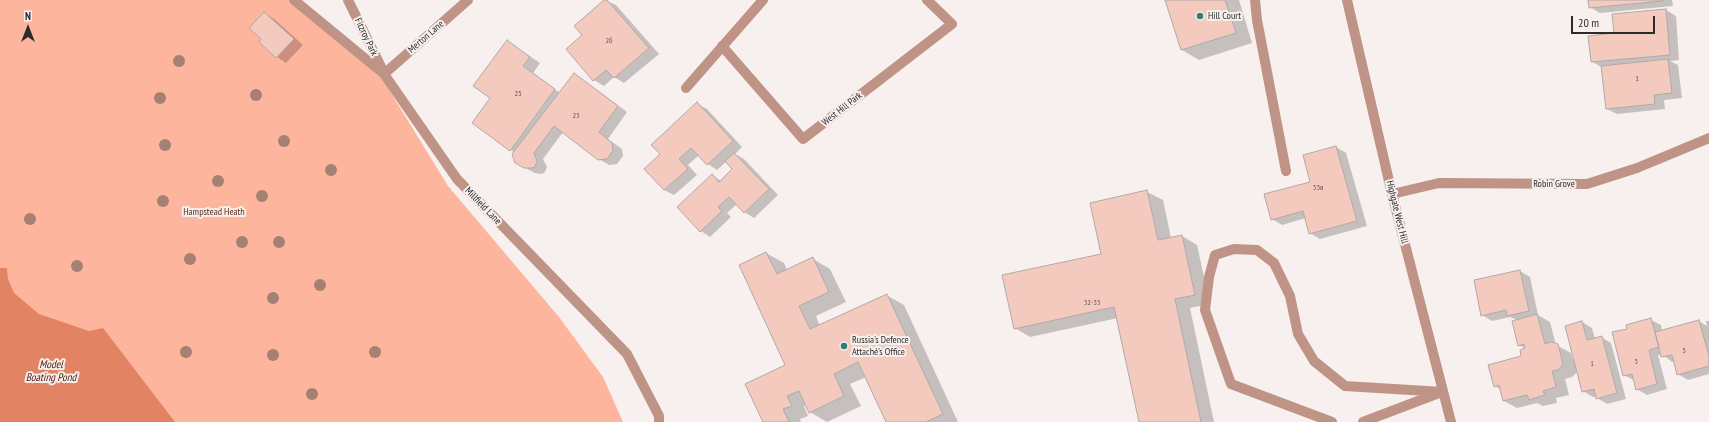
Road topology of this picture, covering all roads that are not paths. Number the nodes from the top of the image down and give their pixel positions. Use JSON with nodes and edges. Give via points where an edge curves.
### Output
{"nodes":[{"id":1,"x":294,"y":0,"type":"edge"},
{"id":2,"x":348,"y":0,"type":"edge"},
{"id":3,"x":468,"y":0,"type":"edge"},
{"id":4,"x":763,"y":0,"type":"edge"},
{"id":5,"x":927,"y":0,"type":"edge"},
{"id":6,"x":1255,"y":0,"type":"edge"},
{"id":7,"x":1347,"y":0,"type":"edge"},
{"id":8,"x":722,"y":46,"type":"junction"},
{"id":9,"x":384,"y":74,"type":"junction"},
{"id":10,"x":686,"y":88,"type":"dead end"},
{"id":11,"x":1709,"y":138,"type":"edge"},
{"id":12,"x":1286,"y":171,"type":"dead end"},
{"id":13,"x":1392,"y":194,"type":"junction"},
{"id":14,"x":1443,"y":392,"type":"junction"},
{"id":15,"x":659,"y":422,"type":"edge"},
{"id":16,"x":1332,"y":422,"type":"edge"},
{"id":17,"x":1362,"y":422,"type":"edge"},
{"id":18,"x":1451,"y":422,"type":"edge"}],
"edges":[{"from":1,"to":9,"type":"street","name":"Millfield Lane"},
{"from":2,"to":9,"type":"street","name":"Fitzroy Park"},
{"from":3,"to":9,"type":"street","name":"Merton Lane"},
{"from":4,"to":8,"type":"street"},
{"from":5,"to":8,"type":"street","name":"West Hill Park","via":[[952,24],[803,139]]},
{"from":6,"to":12,"type":"street"},
{"from":7,"to":13,"type":"street","name":"Highgate West Hill"},
{"from":8,"to":10,"type":"street"},
{"from":9,"to":15,"type":"street","name":"Millfield Lane","via":[[457,179],[627,354],[659,416]]},
{"from":11,"to":13,"type":"street","name":"Robin Grove","via":[[1637,168],[1587,184],[1439,183]]},
{"from":13,"to":14,"type":"street","name":"Highgate West Hill"},
{"from":14,"to":16,"type":"street","via":[[1345,386],[1314,361],[1298,334],[1290,296],[1274,263],[1257,250],[1234,249],[1216,255],[1209,277],[1205,310],[1231,384]]},
{"from":14,"to":17,"type":"street"},
{"from":14,"to":18,"type":"street","name":"Highgate West Hill"}]}
